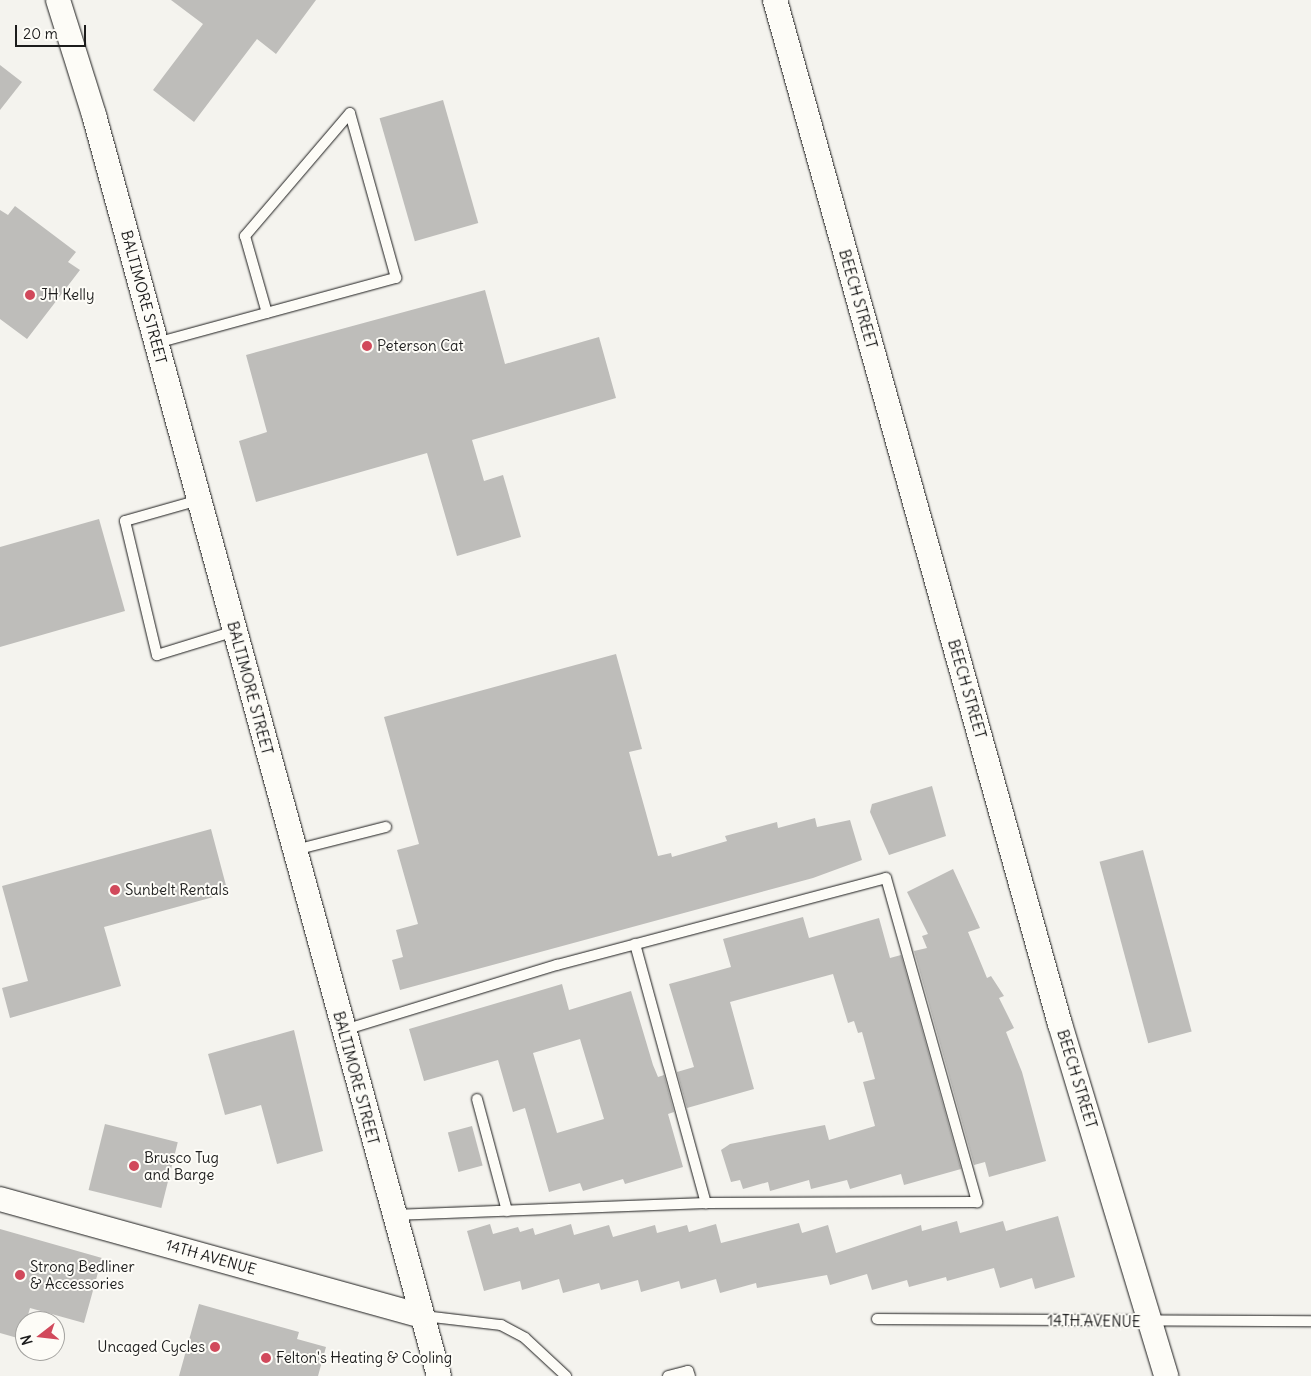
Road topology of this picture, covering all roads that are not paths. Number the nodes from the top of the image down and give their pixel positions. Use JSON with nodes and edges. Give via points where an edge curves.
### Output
{"nodes":[{"id":1,"x":58,"y":0,"type":"edge"},
{"id":2,"x":776,"y":0,"type":"edge"},
{"id":3,"x":267,"y":313,"type":"junction"},
{"id":4,"x":156,"y":343,"type":"junction"},
{"id":5,"x":199,"y":500,"type":"junction"},
{"id":6,"x":234,"y":631,"type":"junction"},
{"id":7,"x":386,"y":827,"type":"dead end"},
{"id":8,"x":294,"y":851,"type":"junction"},
{"id":9,"x":635,"y":944,"type":"junction"},
{"id":10,"x":343,"y":1030,"type":"junction"},
{"id":11,"x":478,"y":1098,"type":"dead end"},
{"id":12,"x":0,"y":1199,"type":"edge"},
{"id":13,"x":706,"y":1203,"type":"junction"},
{"id":14,"x":507,"y":1210,"type":"junction"},
{"id":15,"x":394,"y":1215,"type":"junction"},
{"id":16,"x":421,"y":1316,"type":"junction"},
{"id":17,"x":877,"y":1319,"type":"dead end"},
{"id":18,"x":1311,"y":1321,"type":"edge"},
{"id":19,"x":1151,"y":1322,"type":"junction"},
{"id":20,"x":439,"y":1376,"type":"edge"},
{"id":21,"x":566,"y":1376,"type":"edge"},
{"id":22,"x":668,"y":1376,"type":"edge"},
{"id":23,"x":690,"y":1376,"type":"edge"},
{"id":24,"x":1166,"y":1376,"type":"edge"}],
"edges":[{"from":1,"to":4,"type":"street","name":"BALTIMORE STREET"},
{"from":2,"to":19,"type":"street","name":"BEECH STREET","via":[[1060,1024]]},
{"from":3,"to":3,"type":"lane","via":[[396,278],[350,113],[244,236]]},
{"from":3,"to":4,"type":"lane"},
{"from":4,"to":5,"type":"street","name":"BALTIMORE STREET"},
{"from":5,"to":6,"type":"street","name":"BALTIMORE STREET"},
{"from":5,"to":6,"type":"lane","via":[[125,521],[157,655]]},
{"from":6,"to":8,"type":"street","name":"BALTIMORE STREET"},
{"from":7,"to":8,"type":"lane"},
{"from":8,"to":10,"type":"street","name":"BALTIMORE STREET"},
{"from":9,"to":10,"type":"lane"},
{"from":9,"to":13,"type":"lane"},
{"from":9,"to":13,"type":"lane","via":[[886,878],[976,1202]]},
{"from":10,"to":15,"type":"street","name":"BALTIMORE STREET"},
{"from":11,"to":14,"type":"lane"},
{"from":12,"to":16,"type":"street","name":"14TH AVENUE"},
{"from":13,"to":14,"type":"lane"},
{"from":14,"to":15,"type":"lane"},
{"from":15,"to":16,"type":"street","name":"BALTIMORE STREET"},
{"from":16,"to":20,"type":"street","name":"BALTIMORE STREET"},
{"from":16,"to":21,"type":"lane","via":[[501,1325],[525,1338]]},
{"from":17,"to":19,"type":"lane","name":"14TH AVENUE"},
{"from":18,"to":19,"type":"lane","name":"14TH AVENUE"},
{"from":19,"to":24,"type":"street","name":"BEECH STREET"},
{"from":22,"to":23,"type":"lane","via":[[688,1371]]}]}
